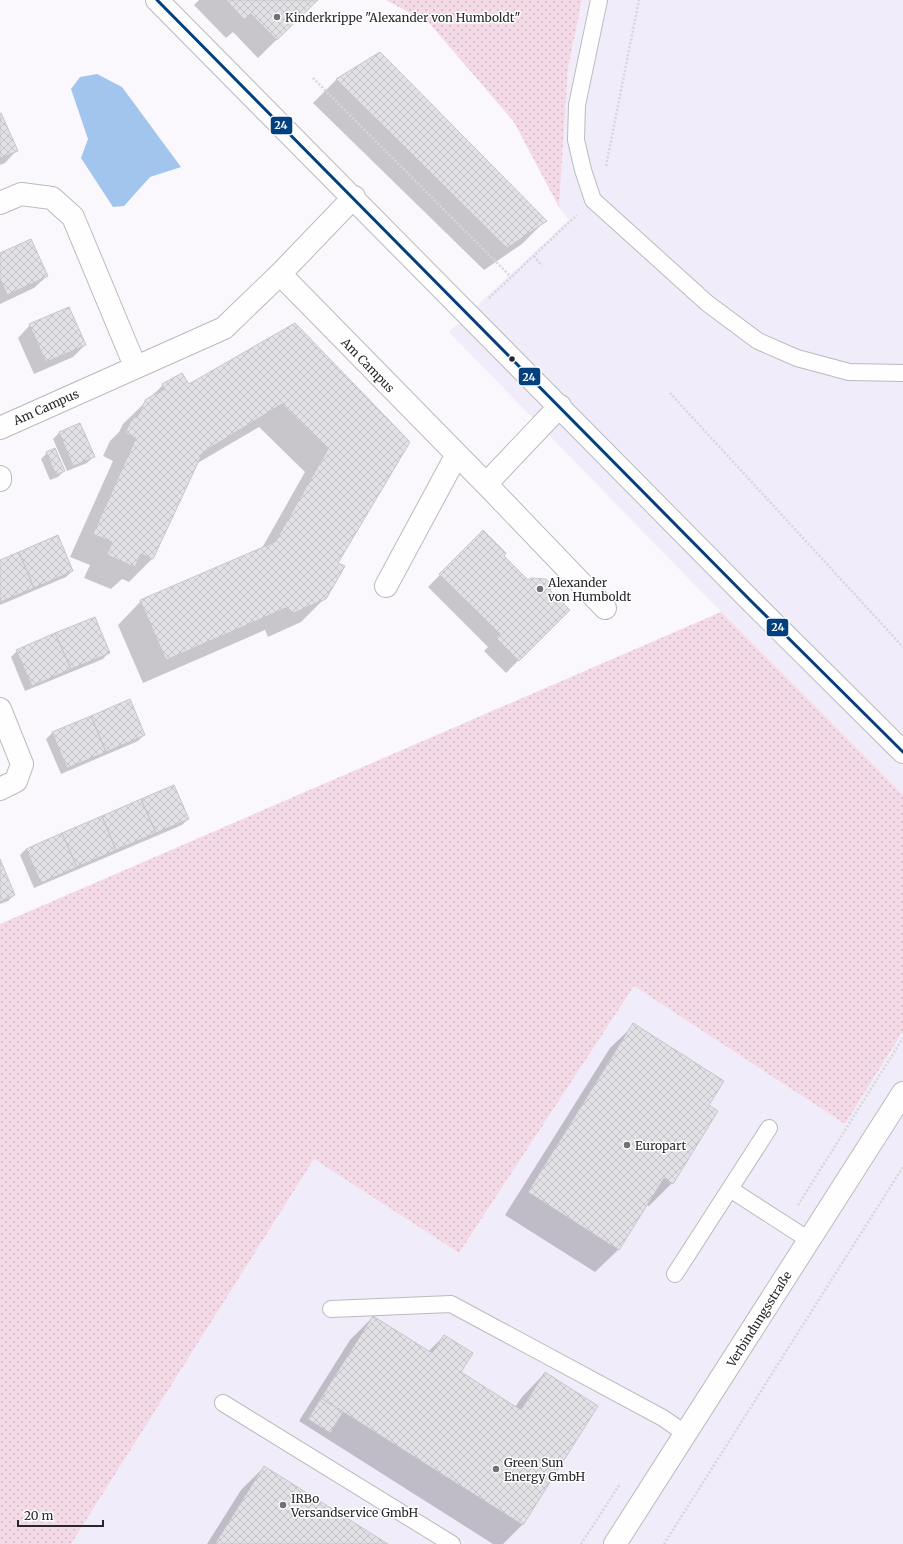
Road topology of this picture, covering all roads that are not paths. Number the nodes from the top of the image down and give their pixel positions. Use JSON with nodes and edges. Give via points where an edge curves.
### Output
{"nodes":[{"id":1,"x":158,"y":0,"type":"edge"},
{"id":2,"x":599,"y":0,"type":"edge"},
{"id":3,"x":354,"y":197,"type":"junction"},
{"id":4,"x":0,"y":203,"type":"edge"},
{"id":5,"x":280,"y":274,"type":"junction"},
{"id":6,"x":135,"y":366,"type":"junction"},
{"id":7,"x":903,"y":373,"type":"edge"},
{"id":8,"x":560,"y":406,"type":"junction"},
{"id":9,"x":0,"y":428,"type":"edge"},
{"id":10,"x":456,"y":456,"type":"junction"},
{"id":11,"x":486,"y":484,"type":"junction"},
{"id":12,"x":386,"y":586,"type":"dead end"},
{"id":13,"x":606,"y":608,"type":"dead end"},
{"id":14,"x":0,"y":709,"type":"edge"},
{"id":15,"x":903,"y":752,"type":"edge"},
{"id":16,"x":0,"y":789,"type":"edge"},
{"id":17,"x":903,"y":1093,"type":"edge"},
{"id":18,"x":769,"y":1128,"type":"dead end"},
{"id":19,"x":730,"y":1189,"type":"junction"},
{"id":20,"x":809,"y":1240,"type":"junction"},
{"id":21,"x":675,"y":1274,"type":"dead end"},
{"id":22,"x":331,"y":1308,"type":"dead end"},
{"id":23,"x":223,"y":1403,"type":"dead end"},
{"id":24,"x":686,"y":1434,"type":"junction"},
{"id":25,"x":452,"y":1544,"type":"edge"},
{"id":26,"x":615,"y":1544,"type":"edge"}],
"edges":[{"from":1,"to":3,"type":"street"},
{"from":2,"to":7,"type":"lane","via":[[577,105],[576,133],[582,170],[593,200],[707,303],[758,341],[797,358],[849,372]]},
{"from":3,"to":5,"type":"street","name":"Am Campus"},
{"from":3,"to":8,"type":"street"},
{"from":4,"to":6,"type":"street","via":[[21,194],[52,198],[73,217]]},
{"from":5,"to":6,"type":"street","name":"Am Campus","via":[[224,328]]},
{"from":5,"to":10,"type":"street","name":"Am Campus"},
{"from":6,"to":9,"type":"street","name":"Am Campus"},
{"from":8,"to":11,"type":"street"},
{"from":8,"to":15,"type":"street"},
{"from":10,"to":11,"type":"street","name":"Am Campus"},
{"from":10,"to":12,"type":"street"},
{"from":11,"to":13,"type":"street","name":"Am Campus"},
{"from":14,"to":16,"type":"street","via":[[22,764],[16,781]]},
{"from":17,"to":20,"type":"street","name":"Verbindungsstraße"},
{"from":18,"to":19,"type":"lane"},
{"from":19,"to":20,"type":"lane"},
{"from":19,"to":21,"type":"lane"},
{"from":20,"to":24,"type":"street","name":"Verbindungsstraße"},
{"from":22,"to":24,"type":"lane","via":[[451,1304],[663,1418]]},
{"from":23,"to":25,"type":"lane"},
{"from":24,"to":26,"type":"street","name":"Verbindungsstraße"}]}
